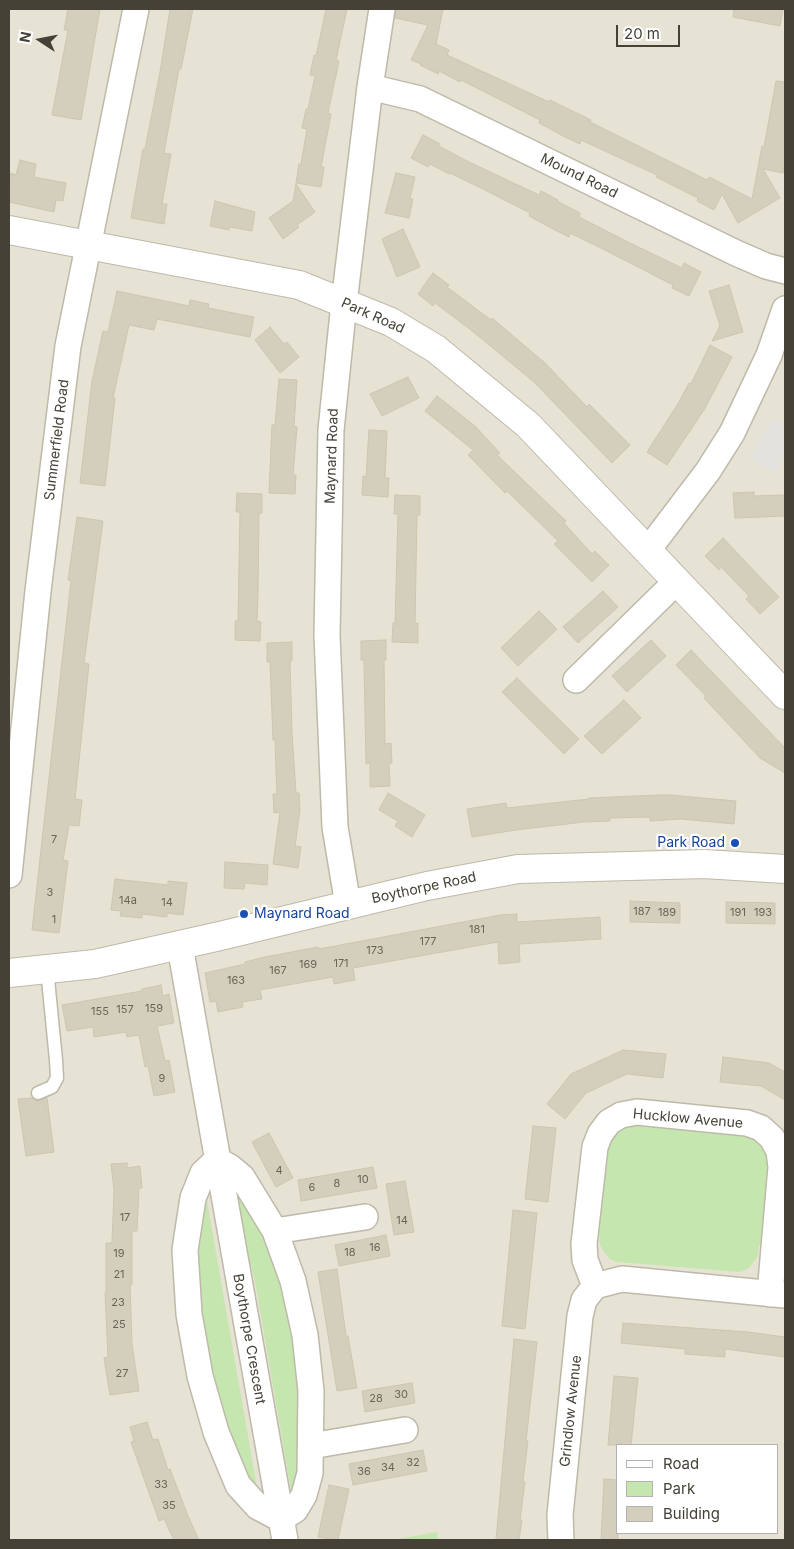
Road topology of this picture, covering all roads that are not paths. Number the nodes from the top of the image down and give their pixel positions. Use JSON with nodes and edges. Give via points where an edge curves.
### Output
{"nodes":[{"id":1,"x":136,"y":9,"type":"edge"},
{"id":2,"x":382,"y":9,"type":"edge"},
{"id":3,"x":370,"y":87,"type":"junction"},
{"id":4,"x":9,"y":230,"type":"edge"},
{"id":5,"x":89,"y":246,"type":"junction"},
{"id":6,"x":785,"y":271,"type":"edge"},
{"id":7,"x":344,"y":303,"type":"junction"},
{"id":8,"x":785,"y":309,"type":"edge"},
{"id":9,"x":648,"y":550,"type":"junction"},
{"id":10,"x":678,"y":581,"type":"junction"},
{"id":11,"x":576,"y":680,"type":"dead end"},
{"id":12,"x":785,"y":695,"type":"edge"},
{"id":13,"x":785,"y":869,"type":"edge"},
{"id":14,"x":9,"y":875,"type":"edge"},
{"id":15,"x":348,"y":905,"type":"junction"},
{"id":16,"x":180,"y":946,"type":"junction"},
{"id":17,"x":47,"y":969,"type":"junction"},
{"id":18,"x":9,"y":973,"type":"edge"},
{"id":19,"x":38,"y":1093,"type":"dead end"},
{"id":20,"x":217,"y":1160,"type":"junction"},
{"id":21,"x":365,"y":1217,"type":"dead end"},
{"id":22,"x":275,"y":1231,"type":"junction"},
{"id":23,"x":595,"y":1286,"type":"junction"},
{"id":24,"x":777,"y":1294,"type":"edge"},
{"id":25,"x":405,"y":1430,"type":"dead end"},
{"id":26,"x":311,"y":1446,"type":"junction"},
{"id":27,"x":283,"y":1529,"type":"edge"},
{"id":28,"x":561,"y":1540,"type":"edge"}],
"edges":[{"from":1,"to":5,"type":"street","name":"Summerfield Road"},
{"from":2,"to":3,"type":"street","name":"Maynard Road"},
{"from":3,"to":6,"type":"street","name":"Mound Road","via":[[420,99],[736,253]]},
{"from":3,"to":7,"type":"street","name":"Maynard Road"},
{"from":4,"to":5,"type":"street","name":"Park Road"},
{"from":5,"to":7,"type":"street","name":"Park Road","via":[[299,285]]},
{"from":5,"to":14,"type":"street","name":"Summerfield Road","via":[[67,356],[38,591]]},
{"from":7,"to":9,"type":"street","name":"Park Road","via":[[391,322],[457,366],[528,426]]},
{"from":7,"to":15,"type":"street","name":"Maynard Road","via":[[331,430],[327,635],[335,827]]},
{"from":8,"to":9,"type":"street","via":[[769,355],[732,433],[708,471]]},
{"from":9,"to":10,"type":"street","name":"Park Road"},
{"from":10,"to":11,"type":"street"},
{"from":10,"to":12,"type":"street","name":"Park Road"},
{"from":13,"to":15,"type":"street","name":"Boythorpe Road","via":[[704,864],[518,869]]},
{"from":15,"to":16,"type":"street","name":"Boythorpe Road"},
{"from":16,"to":17,"type":"street","name":"Boythorpe Road","via":[[95,964]]},
{"from":16,"to":20,"type":"street","name":"Boythorpe Crescent"},
{"from":17,"to":18,"type":"street","name":"Boythorpe Road"},
{"from":17,"to":19,"type":"lane","via":[[56,1078],[52,1087]]},
{"from":20,"to":22,"type":"street","via":[[242,1177]]},
{"from":20,"to":27,"type":"street","name":"Boythorpe Crescent"},
{"from":20,"to":27,"type":"street","via":[[203,1172],[194,1198],[186,1250],[189,1314],[195,1349],[216,1432],[238,1485]]},
{"from":21,"to":22,"type":"street"},
{"from":22,"to":26,"type":"street","via":[[293,1281],[306,1335],[312,1391]]},
{"from":23,"to":24,"type":"street","name":"Hucklow Avenue","via":[[622,1279]]},
{"from":23,"to":24,"type":"street","name":"Hucklow Avenue","via":[[585,1260],[584,1244],[595,1147],[609,1122],[621,1115],[637,1112],[747,1123],[761,1128],[772,1138],[779,1151],[781,1167]]},
{"from":23,"to":28,"type":"street","name":"Grindlow Avenue","via":[[584,1300],[580,1316],[560,1516]]},
{"from":25,"to":26,"type":"street"},
{"from":26,"to":27,"type":"street","via":[[310,1473],[304,1495]]}]}
